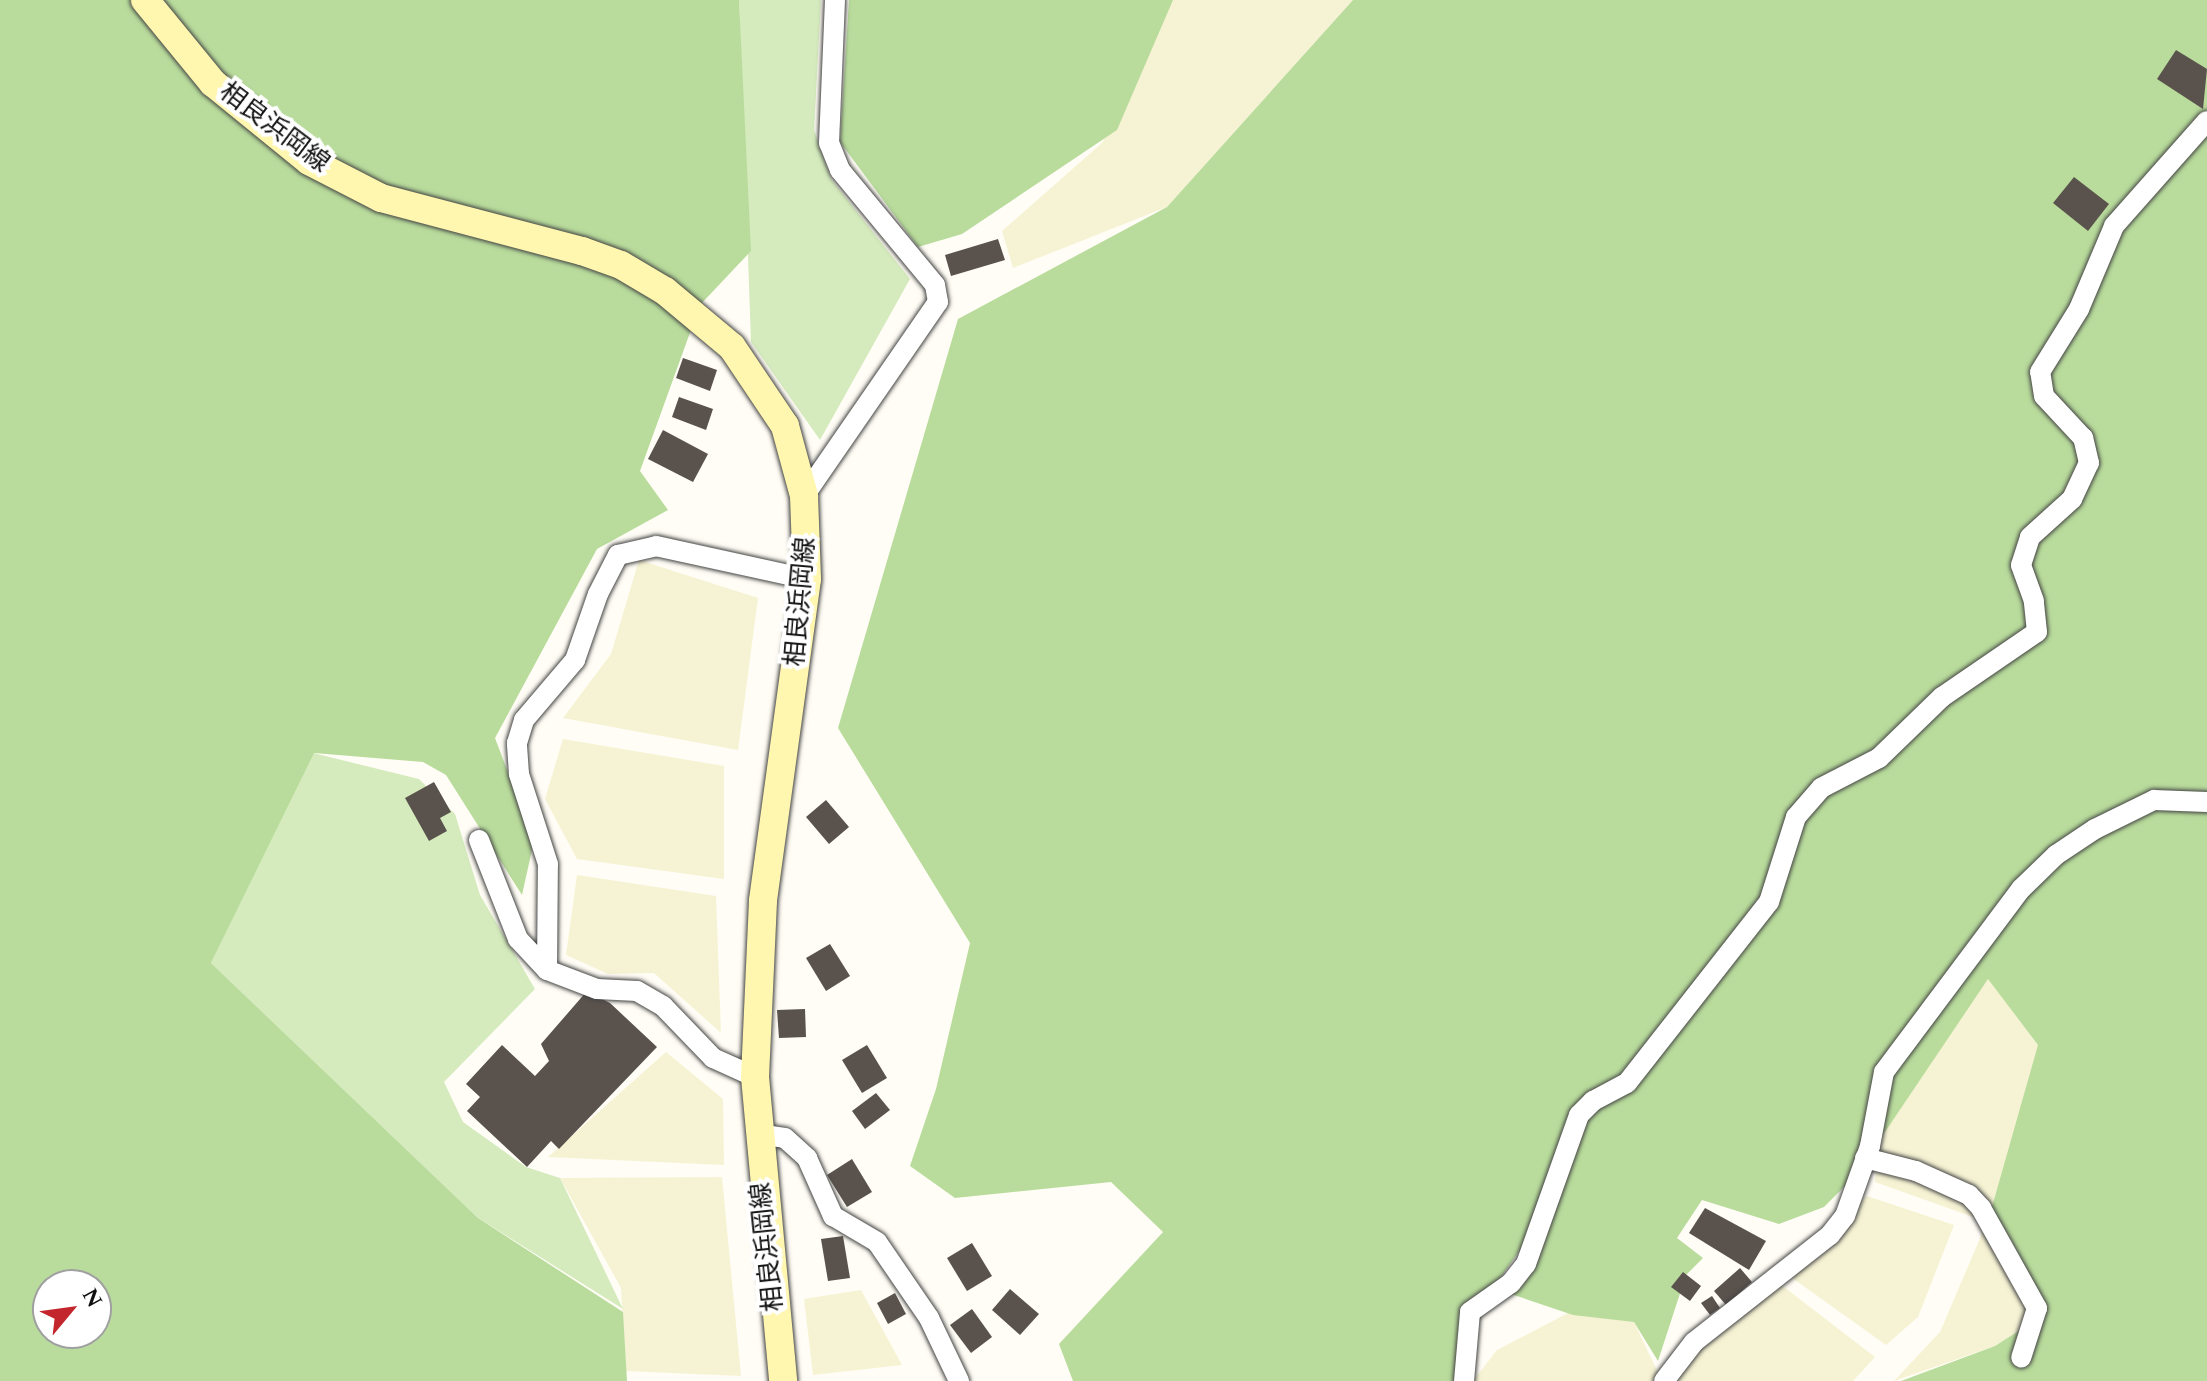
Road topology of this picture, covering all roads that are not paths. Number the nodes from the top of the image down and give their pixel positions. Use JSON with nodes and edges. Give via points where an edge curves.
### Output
{"nodes":[{"id":1,"x":145,"y":0,"type":"edge"},
{"id":2,"x":835,"y":0,"type":"edge"},
{"id":3,"x":2207,"y":121,"type":"edge"},
{"id":4,"x":804,"y":496,"type":"junction"},
{"id":5,"x":807,"y":579,"type":"junction"},
{"id":6,"x":2207,"y":802,"type":"edge"},
{"id":7,"x":479,"y":840,"type":"dead end"},
{"id":8,"x":547,"y":970,"type":"junction"},
{"id":9,"x":755,"y":1077,"type":"junction"},
{"id":10,"x":757,"y":1134,"type":"junction"},
{"id":11,"x":1865,"y":1158,"type":"junction"},
{"id":12,"x":2021,"y":1358,"type":"dead end"},
{"id":13,"x":783,"y":1381,"type":"edge"},
{"id":14,"x":959,"y":1381,"type":"edge"},
{"id":15,"x":1464,"y":1381,"type":"edge"},
{"id":16,"x":1664,"y":1381,"type":"edge"}],
"edges":[{"from":1,"to":4,"type":"main road","name":"相良浜岡線","via":[[213,83],[309,161],[369,194],[425,213],[545,240],[621,265],[699,315],[753,374],[785,426]]},
{"from":2,"to":4,"type":"street","via":[[829,143],[840,170],[935,285],[938,302]]},
{"from":3,"to":15,"type":"street","via":[[2114,226],[2079,309],[2040,372],[2044,396],[2083,438],[2089,463],[2072,499],[2030,537],[2021,565],[2034,601],[2037,632],[1942,697],[1879,758],[1821,788],[1796,817],[1769,902],[1627,1083],[1579,1115],[1526,1264],[1511,1283],[1470,1312]]},
{"from":4,"to":5,"type":"main road","name":"相良浜岡線"},
{"from":5,"to":8,"type":"street","via":[[656,546],[618,555],[575,660],[524,720],[517,743],[519,774],[548,864]]},
{"from":5,"to":9,"type":"main road","name":"相良浜岡線","via":[[763,901]]},
{"from":6,"to":11,"type":"street","via":[[2154,800],[2082,837],[2021,889],[1884,1072]]},
{"from":7,"to":8,"type":"street","via":[[518,939]]},
{"from":8,"to":9,"type":"street","via":[[597,989],[637,991],[663,1006],[713,1058]]},
{"from":9,"to":10,"type":"main road","name":"相良浜岡線"},
{"from":10,"to":13,"type":"main road","name":"相良浜岡線"},
{"from":10,"to":14,"type":"street","via":[[785,1138],[807,1158],[833,1216],[877,1242],[929,1318]]},
{"from":11,"to":12,"type":"street","via":[[1916,1171],[1969,1195],[1981,1208],[2037,1308]]},
{"from":11,"to":16,"type":"street","via":[[1845,1216],[1830,1235],[1694,1342]]}]}
